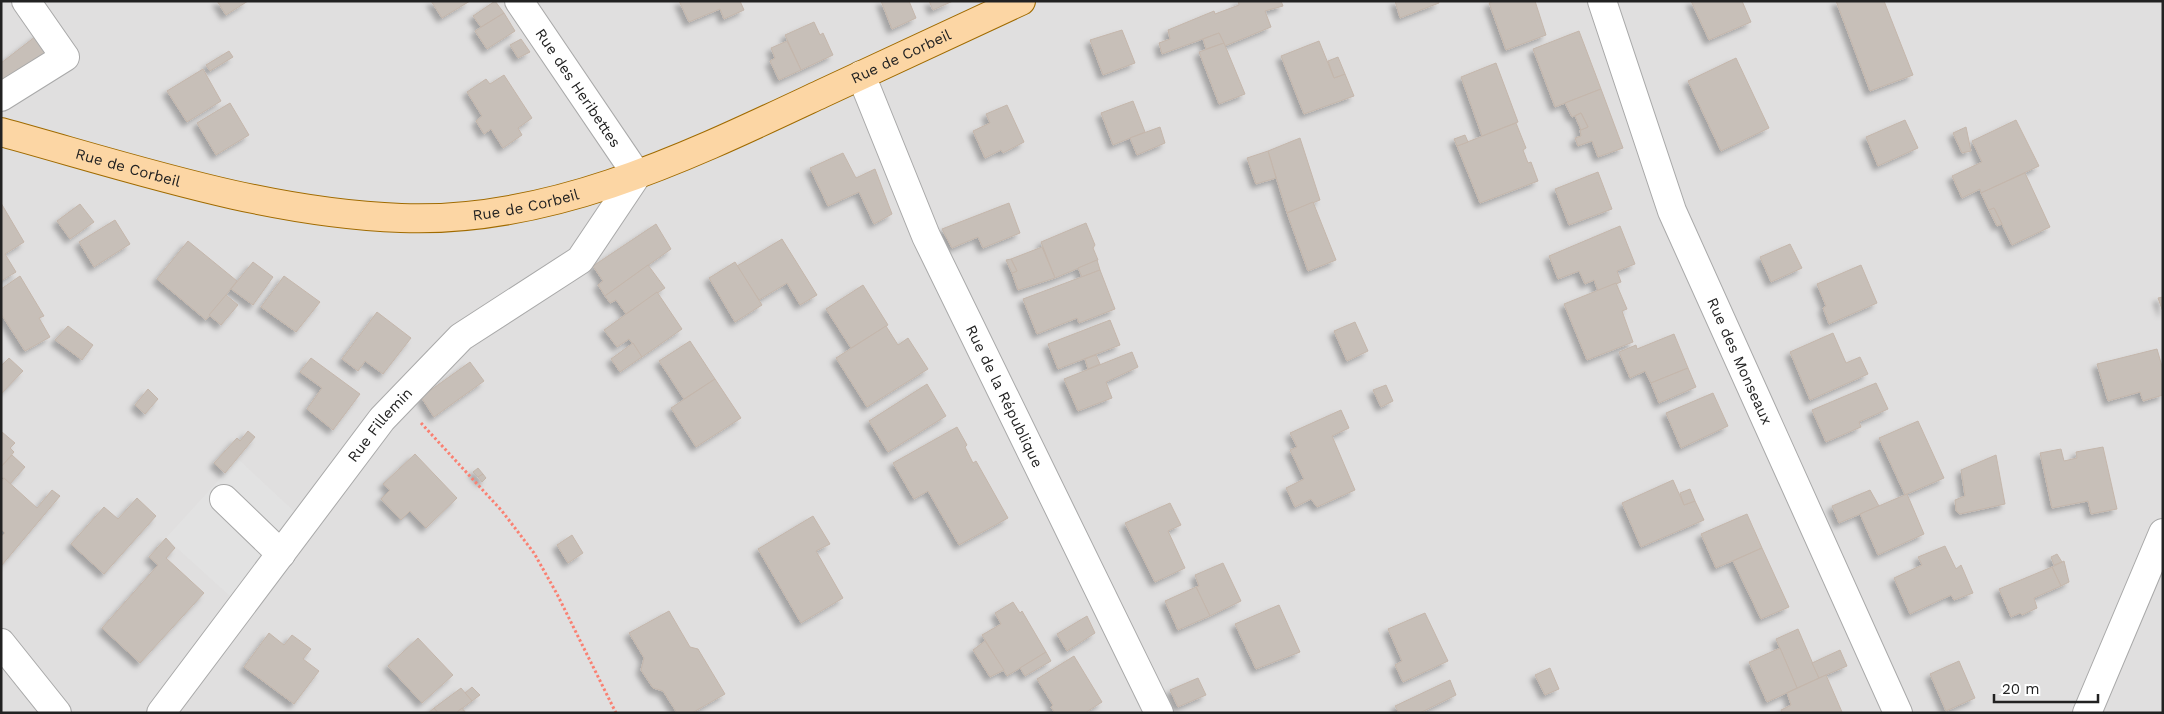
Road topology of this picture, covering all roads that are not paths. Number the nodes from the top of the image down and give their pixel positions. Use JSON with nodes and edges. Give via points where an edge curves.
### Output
{"nodes":[{"id":1,"x":26,"y":1,"type":"edge"},
{"id":2,"x":519,"y":1,"type":"edge"},
{"id":3,"x":1021,"y":1,"type":"edge"},
{"id":4,"x":1604,"y":4,"type":"edge"},
{"id":5,"x":993,"y":7,"type":"edge"},
{"id":6,"x":861,"y":75,"type":"junction"},
{"id":7,"x":1,"y":98,"type":"edge"},
{"id":8,"x":1,"y":132,"type":"edge"},
{"id":9,"x":637,"y":175,"type":"junction"},
{"id":10,"x":224,"y":500,"type":"dead end"},
{"id":11,"x":2163,"y":533,"type":"edge"},
{"id":12,"x":281,"y":554,"type":"junction"},
{"id":13,"x":1,"y":643,"type":"edge"},
{"id":14,"x":57,"y":713,"type":"edge"},
{"id":15,"x":161,"y":713,"type":"edge"},
{"id":16,"x":1159,"y":713,"type":"edge"},
{"id":17,"x":1898,"y":713,"type":"edge"},
{"id":18,"x":2087,"y":713,"type":"edge"}],
"edges":[{"from":1,"to":7,"type":"street","via":[[65,57]]},
{"from":2,"to":9,"type":"street","name":"Rue des Heribettes"},
{"from":3,"to":5,"type":"main road","name":"Rue de Corbeil"},
{"from":4,"to":17,"type":"street","name":"Rue des Monseaux","via":[[1672,211]]},
{"from":5,"to":6,"type":"main road","name":"Rue de Corbeil"},
{"from":6,"to":9,"type":"main road","name":"Rue de Corbeil","via":[[721,142]]},
{"from":6,"to":16,"type":"street","name":"Rue de la République","via":[[926,236]]},
{"from":8,"to":9,"type":"main road","name":"Rue de Corbeil","via":[[268,202],[334,213],[402,218],[460,217],[522,208],[593,191]]},
{"from":9,"to":12,"type":"street","name":"Rue Fillemin","via":[[580,260],[461,338],[382,419]]},
{"from":10,"to":12,"type":"street"},
{"from":11,"to":18,"type":"street"},
{"from":12,"to":15,"type":"street","name":"Rue Fillemin"},
{"from":13,"to":14,"type":"street"}]}
